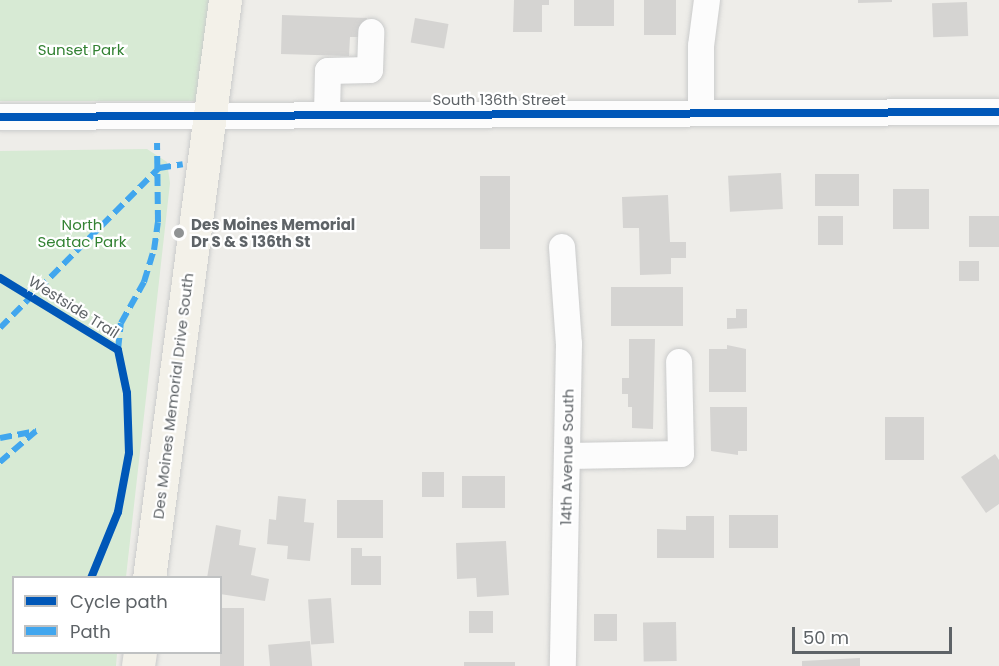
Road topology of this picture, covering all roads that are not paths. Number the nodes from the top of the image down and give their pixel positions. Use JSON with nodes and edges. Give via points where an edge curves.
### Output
{"nodes":[{"id":1,"x":225,"y":0,"type":"edge"},
{"id":2,"x":707,"y":0,"type":"edge"},
{"id":3,"x":371,"y":32,"type":"dead end"},
{"id":4,"x":999,"y":112,"type":"edge"},
{"id":5,"x":210,"y":113,"type":"junction"},
{"id":6,"x":701,"y":113,"type":"junction"},
{"id":7,"x":327,"y":114,"type":"junction"},
{"id":8,"x":0,"y":117,"type":"edge"},
{"id":9,"x":562,"y":248,"type":"dead end"},
{"id":10,"x":680,"y":362,"type":"dead end"},
{"id":11,"x":568,"y":456,"type":"junction"},
{"id":12,"x":149,"y":576,"type":"edge"},
{"id":13,"x":563,"y":666,"type":"edge"}],
"edges":[{"from":1,"to":5,"type":"main road","name":"Des Moines Memorial Drive South"},
{"from":2,"to":6,"type":"street","via":[[701,46]]},
{"from":3,"to":7,"type":"street","via":[[370,70],[328,71]]},
{"from":4,"to":6,"type":"street","name":"South 136th Street"},
{"from":5,"to":7,"type":"street","name":"South 136th Street"},
{"from":5,"to":8,"type":"street","name":"South 136th Street"},
{"from":5,"to":12,"type":"main road","name":"Des Moines Memorial Drive South"},
{"from":6,"to":7,"type":"street","name":"South 136th Street"},
{"from":9,"to":11,"type":"street","name":"14th Avenue South","via":[[569,344]]},
{"from":10,"to":11,"type":"street","via":[[681,454]]},
{"from":11,"to":13,"type":"street","name":"14th Avenue South"}]}
